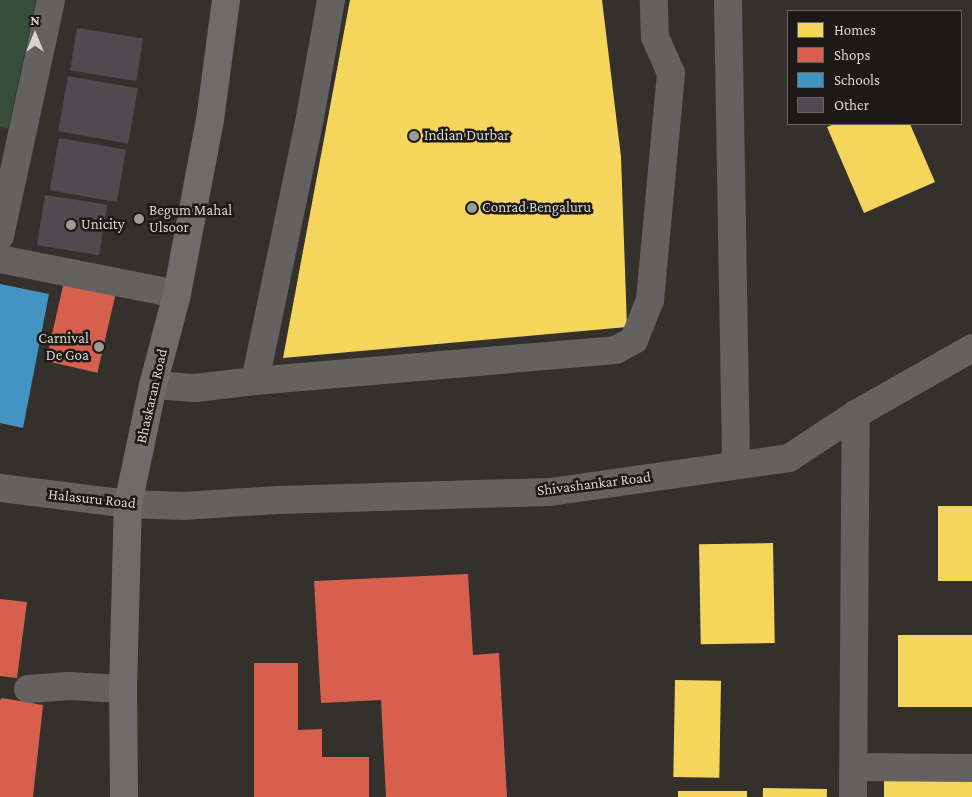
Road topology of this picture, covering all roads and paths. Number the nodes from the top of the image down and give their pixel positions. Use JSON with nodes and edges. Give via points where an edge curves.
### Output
{"nodes":[{"id":1,"x":51,"y":0,"type":"edge"},
{"id":2,"x":226,"y":0,"type":"edge"},
{"id":3,"x":331,"y":0,"type":"edge"},
{"id":4,"x":654,"y":0,"type":"edge"},
{"id":5,"x":728,"y":0,"type":"edge"},
{"id":6,"x":0,"y":236,"type":"edge"},
{"id":7,"x":0,"y":259,"type":"edge"},
{"id":8,"x":177,"y":294,"type":"junction"},
{"id":9,"x":972,"y":348,"type":"edge"},
{"id":10,"x":255,"y":381,"type":"junction"},
{"id":11,"x":153,"y":385,"type":"junction"},
{"id":12,"x":856,"y":414,"type":"junction"},
{"id":13,"x":736,"y":465,"type":"junction"},
{"id":14,"x":0,"y":488,"type":"edge"},
{"id":15,"x":128,"y":504,"type":"junction"},
{"id":16,"x":184,"y":506,"type":"joint"},
{"id":17,"x":28,"y":689,"type":"dead end"},
{"id":18,"x":123,"y":689,"type":"junction"},
{"id":19,"x":854,"y":767,"type":"junction"},
{"id":20,"x":972,"y":768,"type":"edge"},
{"id":21,"x":124,"y":797,"type":"edge"},
{"id":22,"x":853,"y":797,"type":"edge"}],
"edges":[{"from":1,"to":6,"type":"street"},
{"from":2,"to":8,"type":"main road","name":"Bhaskaran Road","via":[[210,120]]},
{"from":3,"to":10,"type":"street"},
{"from":4,"to":10,"type":"street","via":[[655,37],[670,73],[650,300],[634,340],[616,350]]},
{"from":5,"to":13,"type":"street"},
{"from":7,"to":8,"type":"street"},
{"from":8,"to":11,"type":"main road","name":"Bhaskaran Road"},
{"from":9,"to":12,"type":"street","name":"Shivashankar Road"},
{"from":10,"to":11,"type":"street","via":[[195,388]]},
{"from":11,"to":15,"type":"main road","name":"Bhaskaran Road"},
{"from":12,"to":13,"type":"street","name":"Shivashankar Road","via":[[789,458]]},
{"from":12,"to":19,"type":"street"},
{"from":13,"to":16,"type":"street","name":"Shivashankar Road","via":[[550,492]]},
{"from":14,"to":15,"type":"street","name":"Halasuru Road"},
{"from":15,"to":16,"type":"street","name":"Halasuru Road"},
{"from":15,"to":18,"type":"main road","name":"Bhaskaran Road"},
{"from":17,"to":18,"type":"street","via":[[69,686]]},
{"from":18,"to":21,"type":"main road","name":"Bhaskaran Road"},
{"from":19,"to":20,"type":"street"},
{"from":19,"to":22,"type":"street"}]}
